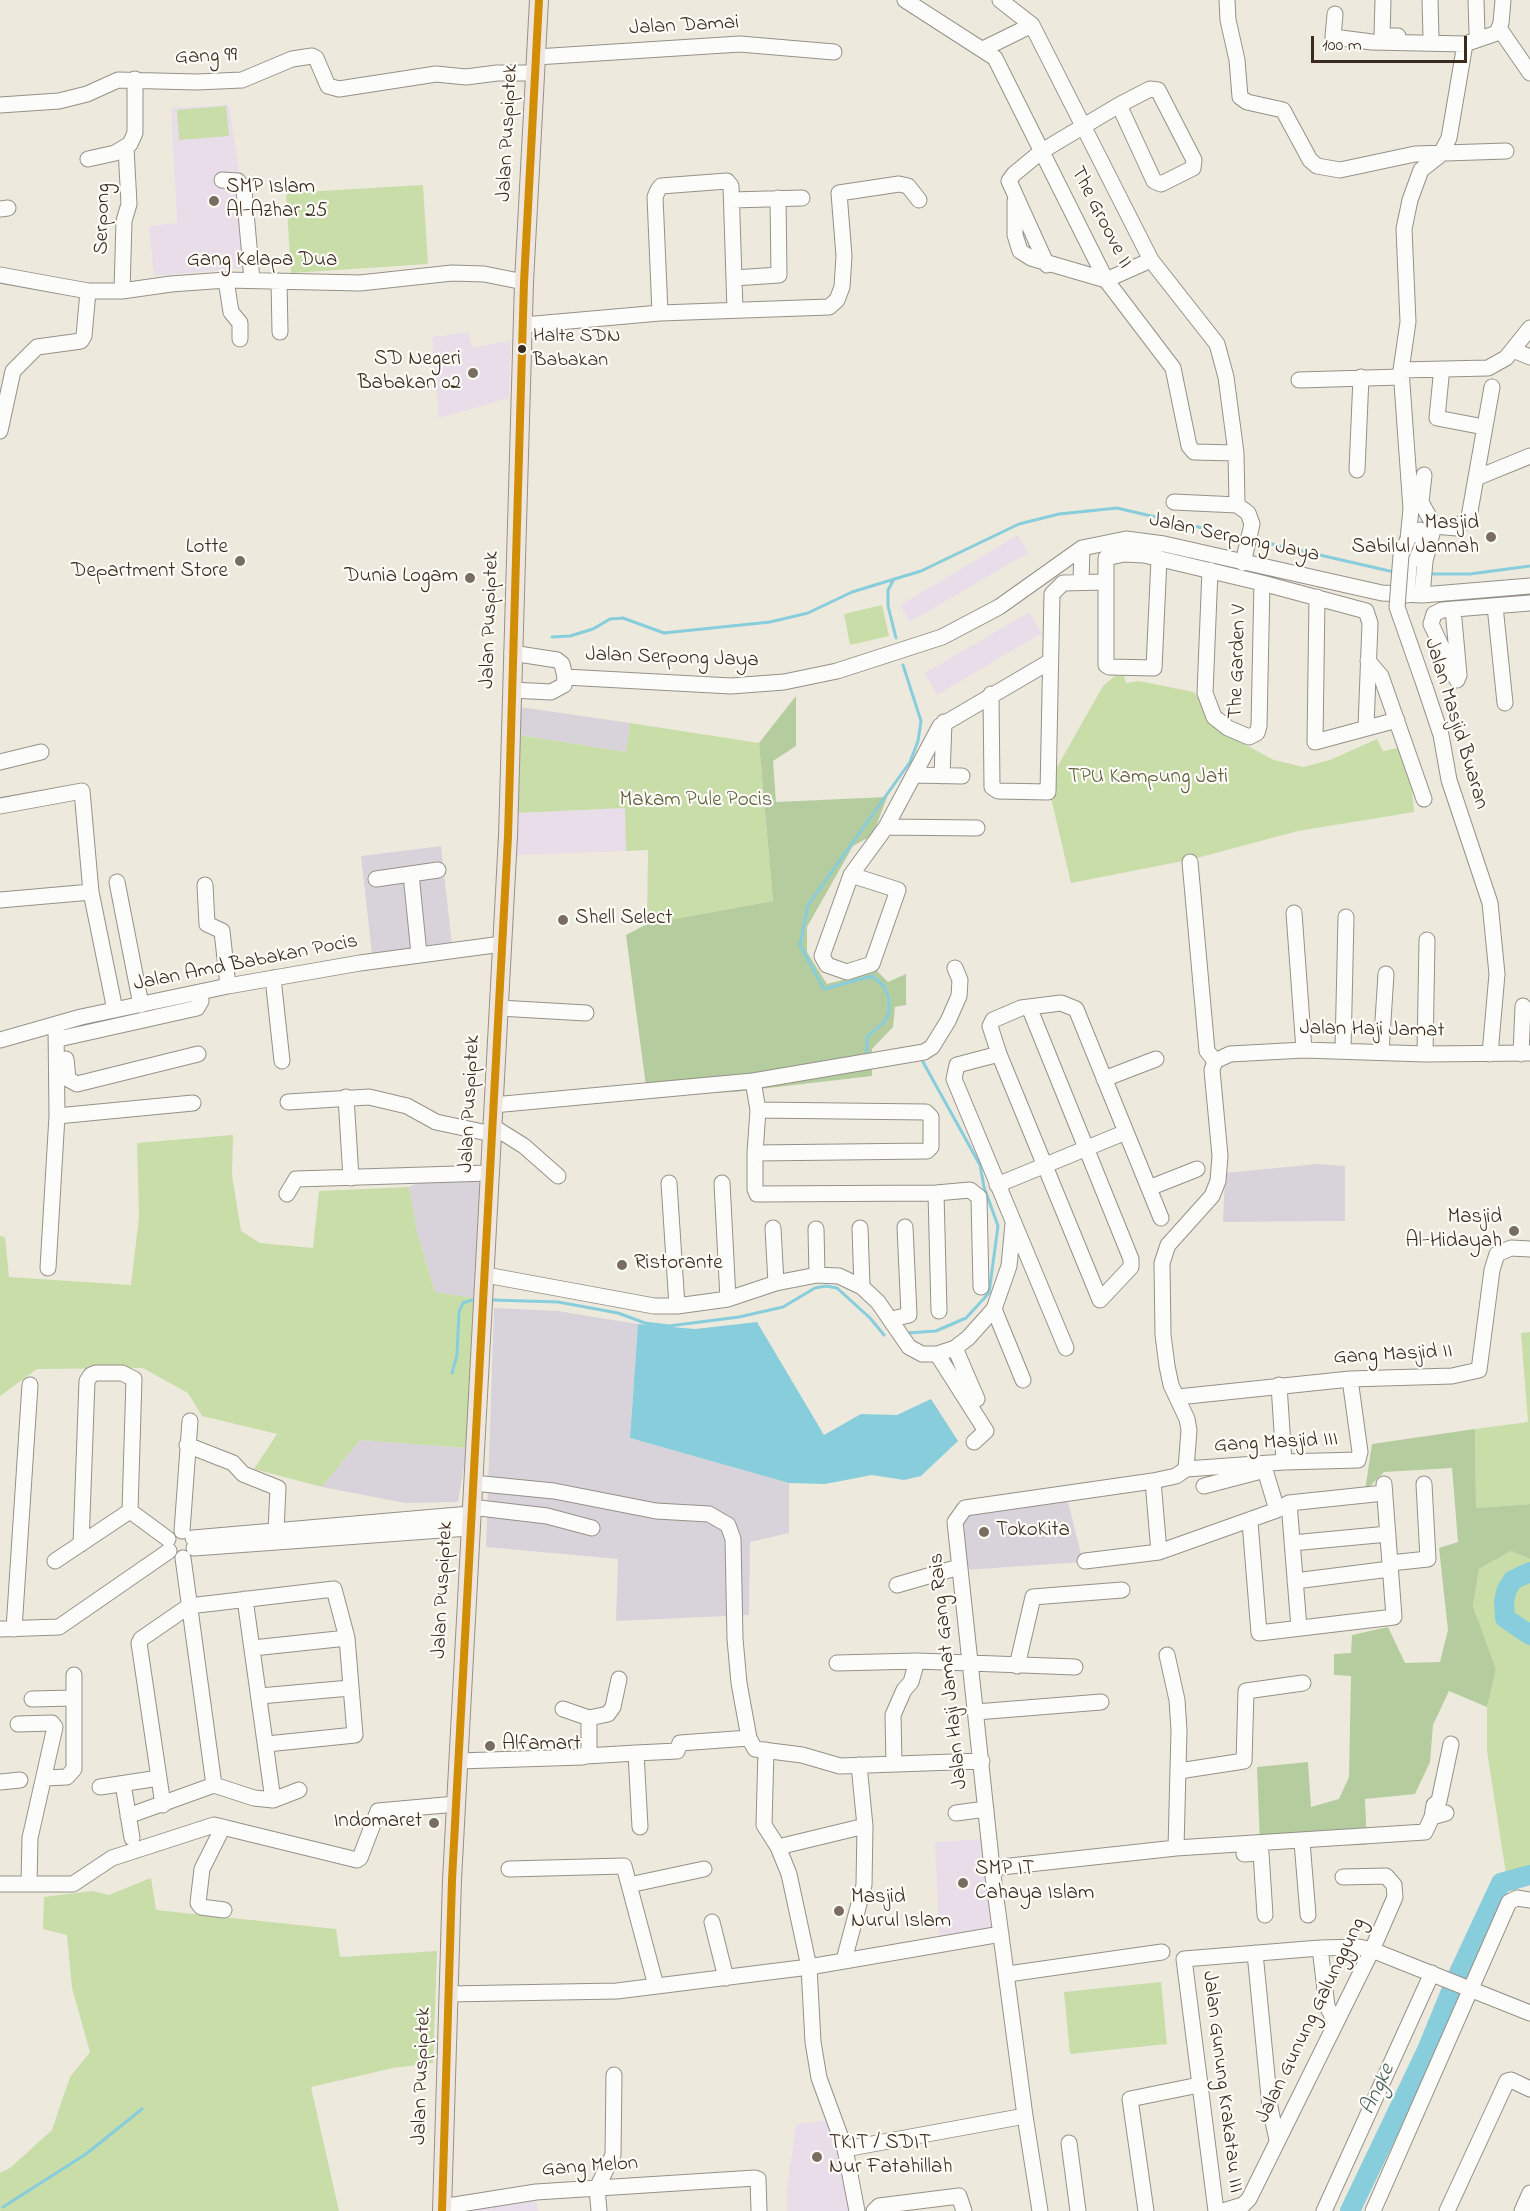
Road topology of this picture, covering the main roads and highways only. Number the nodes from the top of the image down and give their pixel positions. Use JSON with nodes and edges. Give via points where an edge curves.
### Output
{"nodes":[{"id":1,"x":539,"y":0,"type":"edge"},
{"id":2,"x":442,"y":2209,"type":"edge"}],
"edges":[{"from":1,"to":2,"type":"main road","name":"Jalan Puspiptek","via":[[524,282],[502,944],[458,1761]]}]}
